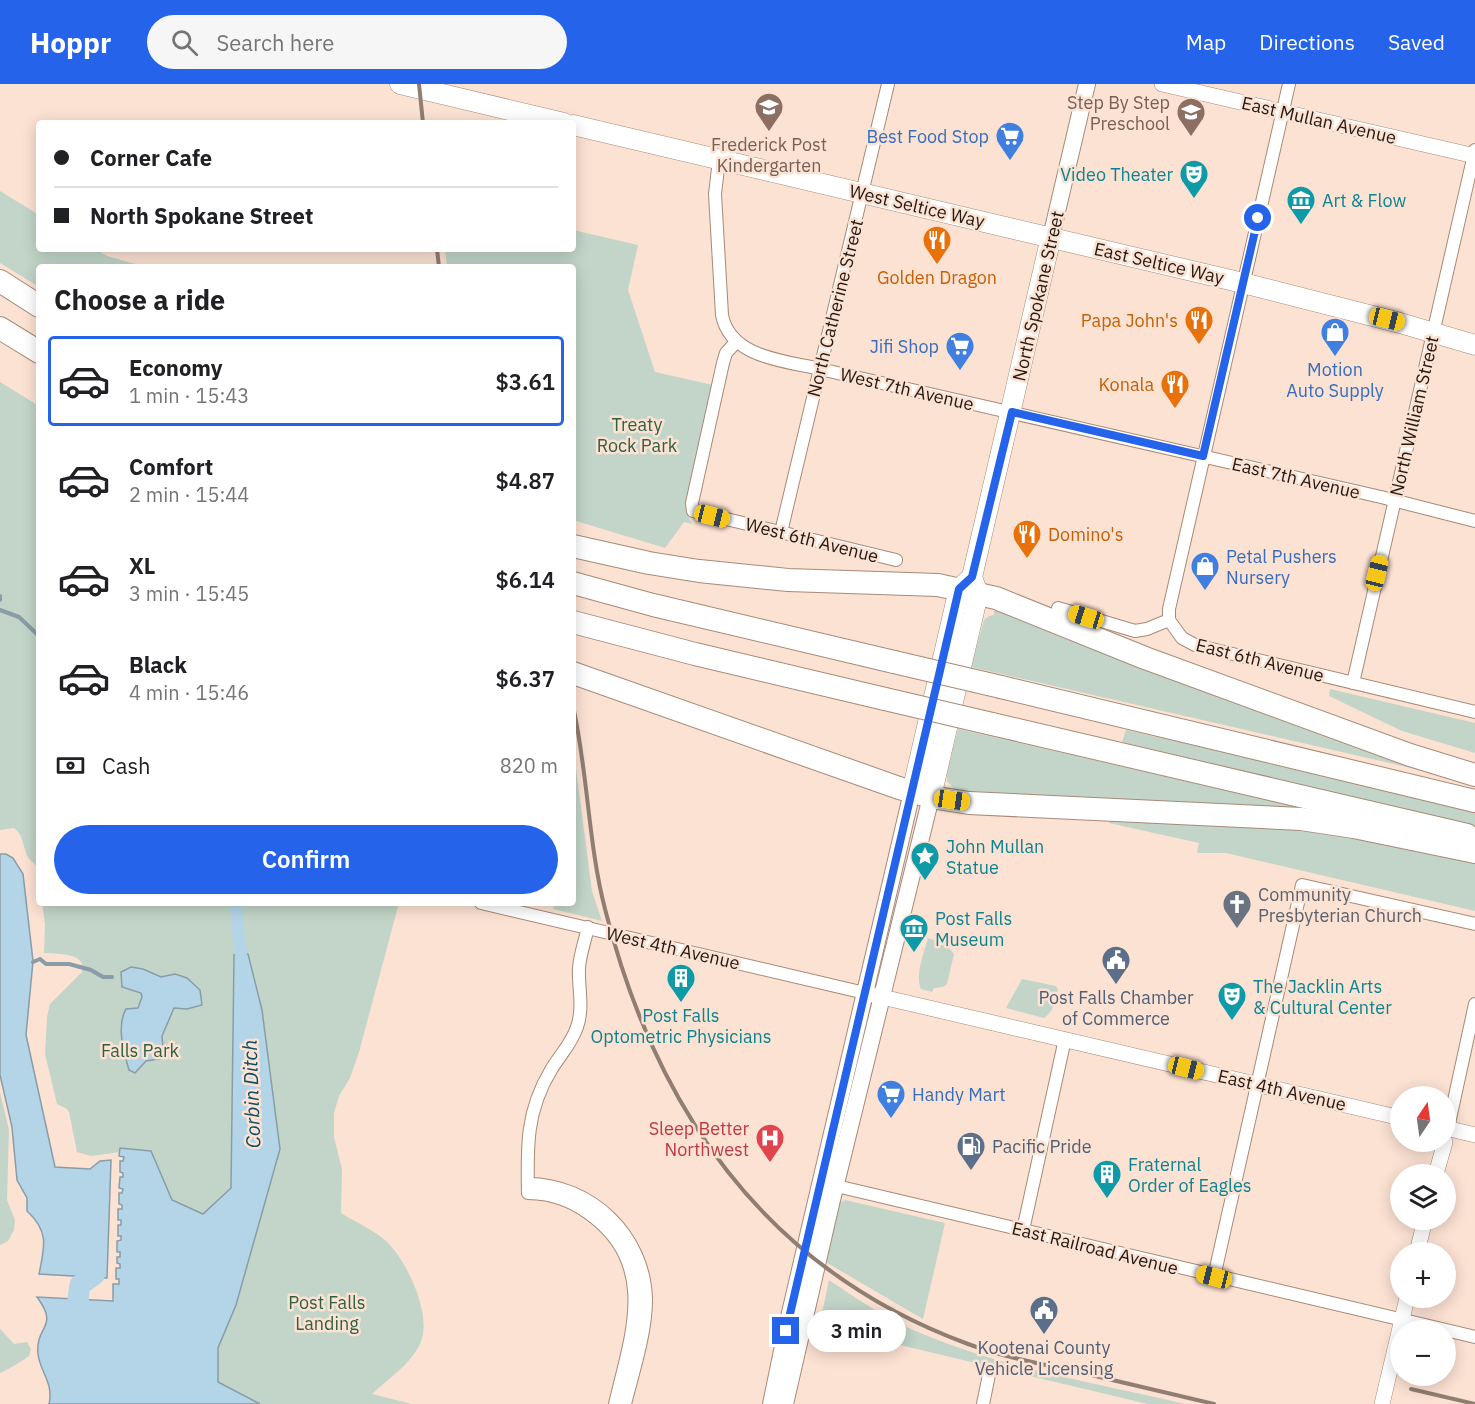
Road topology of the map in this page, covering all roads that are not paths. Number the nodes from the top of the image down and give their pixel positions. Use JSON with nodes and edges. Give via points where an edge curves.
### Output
{"nodes":[{"id":1,"x":400,"y":84,"type":"edge"},
{"id":2,"x":888,"y":84,"type":"edge"},
{"id":3,"x":1087,"y":84,"type":"edge"},
{"id":4,"x":1162,"y":84,"type":"edge"},
{"id":5,"x":1289,"y":84,"type":"edge"},
{"id":6,"x":1283,"y":112,"type":"junction"},
{"id":7,"x":551,"y":120,"type":"edge"},
{"id":8,"x":576,"y":126,"type":"edge"},
{"id":9,"x":1474,"y":154,"type":"edge"},
{"id":10,"x":719,"y":160,"type":"junction"},
{"id":11,"x":862,"y":194,"type":"junction"},
{"id":12,"x":1051,"y":237,"type":"junction"},
{"id":13,"x":0,"y":279,"type":"edge"},
{"id":14,"x":1243,"y":283,"type":"junction"},
{"id":15,"x":36,"y":297,"type":"edge"},
{"id":16,"x":36,"y":304,"type":"edge"},
{"id":17,"x":0,"y":328,"type":"edge"},
{"id":18,"x":1434,"y":332,"type":"junction"},
{"id":19,"x":736,"y":342,"type":"junction"},
{"id":20,"x":1475,"y":345,"type":"edge"},
{"id":21,"x":36,"y":350,"type":"edge"},
{"id":22,"x":820,"y":369,"type":"junction"},
{"id":23,"x":1012,"y":412,"type":"junction"},
{"id":24,"x":1203,"y":456,"type":"junction"},
{"id":25,"x":1394,"y":501,"type":"junction"},
{"id":26,"x":1475,"y":521,"type":"edge"},
{"id":27,"x":781,"y":532,"type":"junction"},
{"id":28,"x":576,"y":547,"type":"edge"},
{"id":29,"x":896,"y":560,"type":"dead end"},
{"id":30,"x":581,"y":585,"type":"edge"},
{"id":31,"x":969,"y":587,"type":"junction"},
{"id":32,"x":1058,"y":608,"type":"dead end"},
{"id":33,"x":1169,"y":620,"type":"junction"},
{"id":34,"x":576,"y":623,"type":"edge"},
{"id":35,"x":576,"y":674,"type":"edge"},
{"id":36,"x":1353,"y":683,"type":"junction"},
{"id":37,"x":1475,"y":712,"type":"edge"},
{"id":38,"x":1475,"y":775,"type":"edge"},
{"id":39,"x":922,"y":794,"type":"junction"},
{"id":40,"x":1475,"y":801,"type":"edge"},
{"id":41,"x":1475,"y":837,"type":"edge"},
{"id":42,"x":1475,"y":852,"type":"edge"},
{"id":43,"x":494,"y":906,"type":"edge"},
{"id":44,"x":1475,"y":924,"type":"edge"},
{"id":45,"x":588,"y":927,"type":"junction"},
{"id":46,"x":865,"y":993,"type":"junction"},
{"id":47,"x":883,"y":997,"type":"junction"},
{"id":48,"x":1475,"y":1004,"type":"edge"},
{"id":49,"x":1065,"y":1039,"type":"junction"},
{"id":50,"x":1259,"y":1085,"type":"junction"},
{"id":51,"x":1456,"y":1089,"type":"edge"},
{"id":52,"x":1390,"y":1115,"type":"edge"},
{"id":53,"x":1456,"y":1134,"type":"edge"},
{"id":54,"x":1475,"y":1135,"type":"edge"},
{"id":55,"x":828,"y":1184,"type":"junction"},
{"id":56,"x":528,"y":1188,"type":"junction"},
{"id":57,"x":1023,"y":1230,"type":"junction"},
{"id":58,"x":1214,"y":1277,"type":"junction"},
{"id":59,"x":1405,"y":1308,"type":"edge"},
{"id":60,"x":1402,"y":1319,"type":"junction"},
{"id":61,"x":1475,"y":1337,"type":"edge"},
{"id":62,"x":990,"y":1370,"type":"dead end"},
{"id":63,"x":615,"y":1404,"type":"edge"},
{"id":64,"x":625,"y":1404,"type":"edge"},
{"id":65,"x":771,"y":1404,"type":"edge"},
{"id":66,"x":785,"y":1404,"type":"edge"},
{"id":67,"x":983,"y":1404,"type":"edge"},
{"id":68,"x":1382,"y":1404,"type":"edge"}],
"edges":[{"from":1,"to":7,"type":"main road"},
{"from":2,"to":11,"type":"street","name":"North Catherine Street"},
{"from":3,"to":12,"type":"main road","name":"North Spokane Street"},
{"from":4,"to":6,"type":"street","name":"East Mullan Avenue"},
{"from":5,"to":6,"type":"street"},
{"from":6,"to":9,"type":"street","name":"East Mullan Avenue"},
{"from":6,"to":14,"type":"street"},
{"from":8,"to":10,"type":"main road","name":"West Seltice Way"},
{"from":9,"to":18,"type":"street","name":"North William Street"},
{"from":10,"to":11,"type":"main road","name":"West Seltice Way"},
{"from":10,"to":19,"type":"street","via":[[715,194],[722,315]]},
{"from":11,"to":12,"type":"main road","name":"West Seltice Way"},
{"from":11,"to":22,"type":"street","name":"North Catherine Street"},
{"from":12,"to":14,"type":"main road","name":"East Seltice Way"},
{"from":12,"to":23,"type":"main road","name":"North Spokane Street"},
{"from":13,"to":15,"type":"highway"},
{"from":13,"to":16,"type":"highway"},
{"from":14,"to":18,"type":"main road","name":"East Seltice Way"},
{"from":14,"to":24,"type":"street"},
{"from":17,"to":21,"type":"highway"},
{"from":18,"to":20,"type":"main road","name":"East Seltice Way"},
{"from":18,"to":25,"type":"street","name":"North William Street"},
{"from":19,"to":22,"type":"street","name":"West 7th Avenue","via":[[757,353]]},
{"from":19,"to":27,"type":"street","name":"West 6th Avenue","via":[[723,363],[693,511]]},
{"from":22,"to":23,"type":"street","name":"West 7th Avenue"},
{"from":22,"to":27,"type":"street","name":"North Catherine Street"},
{"from":23,"to":24,"type":"street","name":"East 7th Avenue"},
{"from":23,"to":31,"type":"main road","name":"North Spokane Street"},
{"from":24,"to":25,"type":"street","name":"East 7th Avenue"},
{"from":24,"to":33,"type":"street"},
{"from":25,"to":26,"type":"street","name":"East 7th Avenue"},
{"from":25,"to":36,"type":"street","name":"North William Street"},
{"from":27,"to":29,"type":"street","name":"West 6th Avenue"},
{"from":28,"to":31,"type":"highway","via":[[739,576]]},
{"from":30,"to":40,"type":"highway","bridge":true},
{"from":31,"to":38,"type":"highway","via":[[1144,658]]},
{"from":31,"to":39,"type":"main road","name":"North Spokane Street"},
{"from":32,"to":33,"type":"street","via":[[1135,631]]},
{"from":33,"to":36,"type":"street","name":"East 6th Avenue","via":[[1177,633],[1195,645]]},
{"from":34,"to":41,"type":"highway","bridge":true},
{"from":35,"to":39,"type":"highway"},
{"from":36,"to":37,"type":"street","name":"East 6th Avenue"},
{"from":39,"to":42,"type":"highway","via":[[969,803],[1301,819]]},
{"from":39,"to":46,"type":"main road","name":"North Spokane Street"},
{"from":39,"to":47,"type":"main road","name":"North Spokane Street"},
{"from":43,"to":45,"type":"street","name":"West 4th Avenue"},
{"from":44,"to":50,"type":"street","via":[[1302,885]]},
{"from":45,"to":46,"type":"street","name":"West 4th Avenue"},
{"from":45,"to":56,"type":"street","via":[[579,966],[579,1019],[572,1040],[552,1069],[534,1110],[527,1147]]},
{"from":46,"to":47,"type":"street","name":"East 4th Avenue"},
{"from":46,"to":55,"type":"main road","name":"North Spokane Street"},
{"from":47,"to":49,"type":"street","name":"East 4th Avenue"},
{"from":47,"to":55,"type":"main road","name":"North Spokane Street"},
{"from":48,"to":51,"type":"street"},
{"from":49,"to":50,"type":"street","name":"East 4th Avenue"},
{"from":49,"to":57,"type":"street"},
{"from":50,"to":52,"type":"street","name":"East 4th Avenue"},
{"from":50,"to":58,"type":"street"},
{"from":53,"to":54,"type":"street"},
{"from":55,"to":57,"type":"street","name":"East Railroad Avenue"},
{"from":55,"to":65,"type":"main road","name":"North Spokane Street"},
{"from":55,"to":66,"type":"main road","name":"North Spokane Street"},
{"from":56,"to":63,"type":"street","via":[[589,1213],[611,1233],[628,1262],[635,1290],[635,1314]]},
{"from":56,"to":64,"type":"street","via":[[562,1188],[592,1203],[613,1220],[634,1251],[643,1278],[645,1312]]},
{"from":57,"to":58,"type":"street","name":"East Railroad Avenue"},
{"from":58,"to":60,"type":"street","name":"East Railroad Avenue"},
{"from":59,"to":60,"type":"street"},
{"from":60,"to":61,"type":"street","name":"East Railroad Avenue"},
{"from":60,"to":68,"type":"street"},
{"from":62,"to":67,"type":"street"}]}
